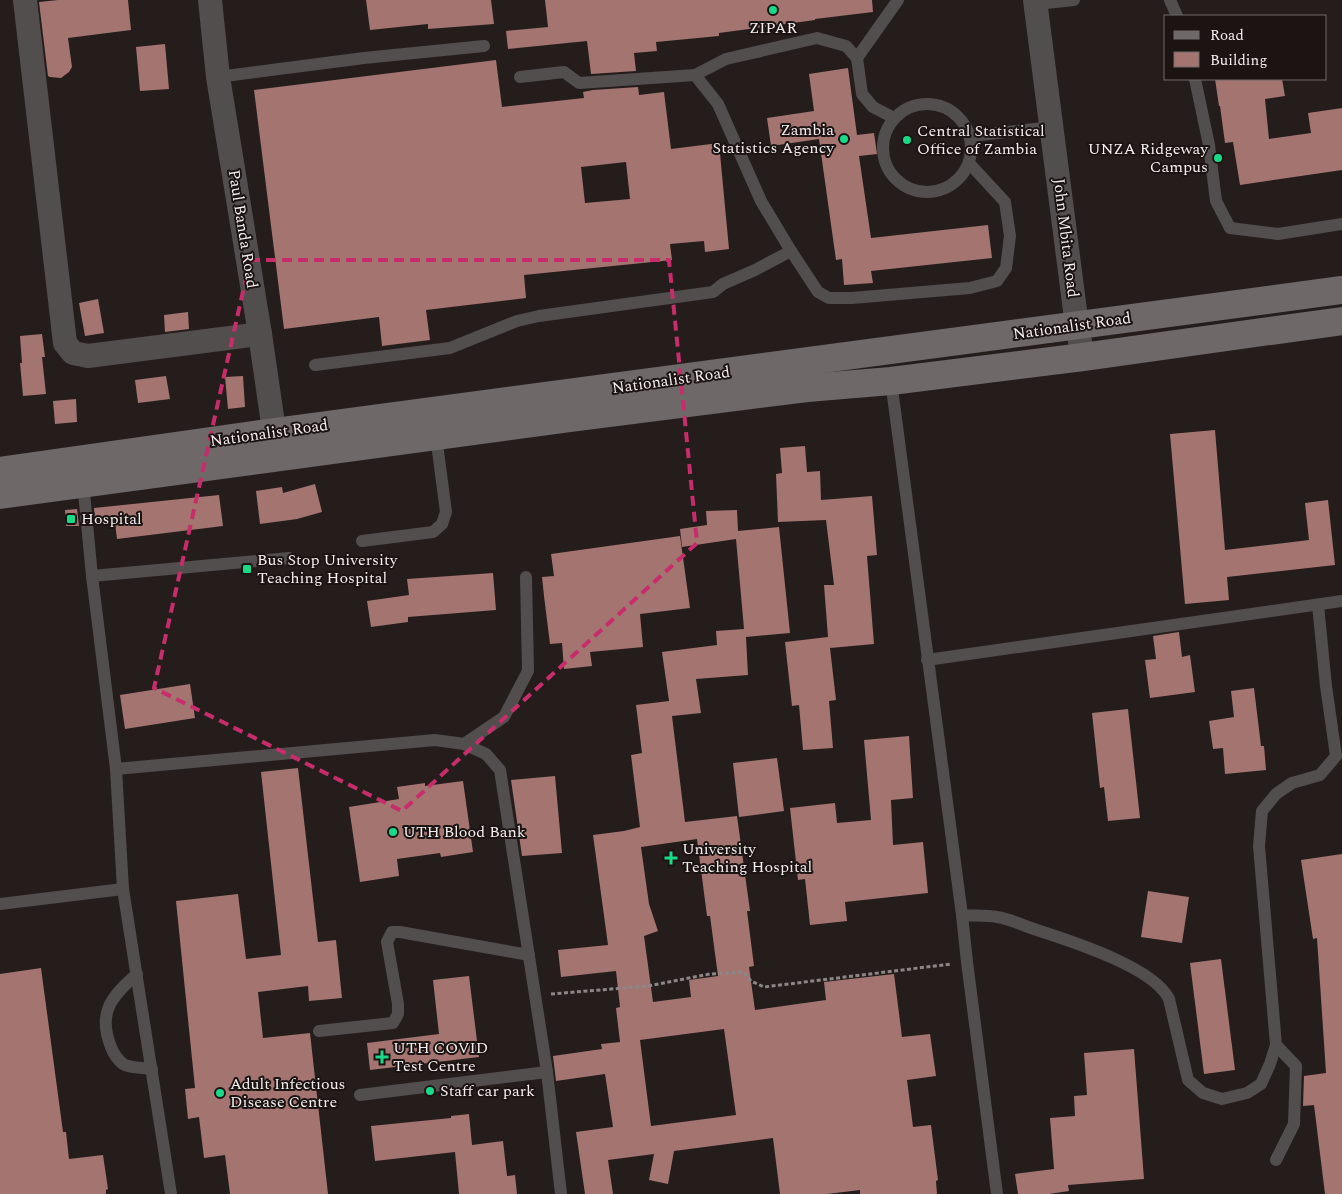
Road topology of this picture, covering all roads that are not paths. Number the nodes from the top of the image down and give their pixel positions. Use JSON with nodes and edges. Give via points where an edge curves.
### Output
{"nodes":[{"id":1,"x":25,"y":0,"type":"edge"},
{"id":2,"x":210,"y":0,"type":"edge"},
{"id":3,"x":898,"y":0,"type":"edge"},
{"id":4,"x":1074,"y":0,"type":"edge"},
{"id":5,"x":1170,"y":0,"type":"edge"},
{"id":6,"x":1036,"y":2,"type":"edge"},
{"id":7,"x":1178,"y":15,"type":"edge"},
{"id":8,"x":484,"y":46,"type":"dead end"},
{"id":9,"x":857,"y":58,"type":"junction"},
{"id":10,"x":695,"y":75,"type":"junction"},
{"id":11,"x":218,"y":77,"type":"junction"},
{"id":12,"x":520,"y":77,"type":"dead end"},
{"id":13,"x":1195,"y":80,"type":"edge"},
{"id":14,"x":894,"y":118,"type":"junction"},
{"id":15,"x":1052,"y":127,"type":"junction"},
{"id":16,"x":971,"y":136,"type":"junction"},
{"id":17,"x":969,"y":163,"type":"junction"},
{"id":18,"x":1342,"y":224,"type":"edge"},
{"id":19,"x":791,"y":250,"type":"junction"},
{"id":20,"x":1342,"y":290,"type":"edge"},
{"id":21,"x":1342,"y":321,"type":"edge"},
{"id":22,"x":1077,"y":326,"type":"junction"},
{"id":23,"x":260,"y":334,"type":"junction"},
{"id":24,"x":1083,"y":357,"type":"junction"},
{"id":25,"x":315,"y":365,"type":"dead end"},
{"id":26,"x":891,"y":380,"type":"junction"},
{"id":27,"x":274,"y":432,"type":"junction"},
{"id":28,"x":436,"y":436,"type":"junction"},
{"id":29,"x":278,"y":458,"type":"junction"},
{"id":30,"x":0,"y":471,"type":"edge"},
{"id":31,"x":82,"y":472,"type":"junction"},
{"id":32,"x":0,"y":495,"type":"edge"},
{"id":33,"x":362,"y":541,"type":"dead end"},
{"id":34,"x":289,"y":558,"type":"dead end"},
{"id":35,"x":92,"y":576,"type":"junction"},
{"id":36,"x":526,"y":577,"type":"dead end"},
{"id":37,"x":1342,"y":602,"type":"edge"},
{"id":38,"x":1318,"y":605,"type":"junction"},
{"id":39,"x":927,"y":660,"type":"junction"},
{"id":40,"x":464,"y":744,"type":"junction"},
{"id":41,"x":116,"y":770,"type":"junction"},
{"id":42,"x":123,"y":889,"type":"junction"},
{"id":43,"x":0,"y":904,"type":"edge"},
{"id":44,"x":962,"y":915,"type":"junction"},
{"id":45,"x":529,"y":955,"type":"junction"},
{"id":46,"x":137,"y":974,"type":"junction"},
{"id":47,"x":319,"y":1031,"type":"dead end"},
{"id":48,"x":1276,"y":1045,"type":"junction"},
{"id":49,"x":152,"y":1069,"type":"junction"},
{"id":50,"x":547,"y":1072,"type":"junction"},
{"id":51,"x":360,"y":1095,"type":"dead end"},
{"id":52,"x":1276,"y":1160,"type":"dead end"},
{"id":53,"x":171,"y":1194,"type":"edge"},
{"id":54,"x":561,"y":1194,"type":"edge"},
{"id":55,"x":997,"y":1194,"type":"edge"}],
"edges":[{"from":1,"to":23,"type":"street","via":[[65,343],[73,353],[88,356]]},
{"from":2,"to":11,"type":"street","name":"Paul Banda Road"},
{"from":3,"to":9,"type":"lane"},
{"from":4,"to":6,"type":"lane"},
{"from":5,"to":7,"type":"lane"},
{"from":6,"to":15,"type":"street","name":"John Mbita Road"},
{"from":8,"to":11,"type":"lane"},
{"from":9,"to":10,"type":"lane","via":[[846,46],[817,38],[726,59]]},
{"from":9,"to":14,"type":"lane","via":[[862,94],[873,107]]},
{"from":10,"to":12,"type":"lane","via":[[579,83],[564,72]]},
{"from":10,"to":19,"type":"lane","via":[[718,104],[761,201]]},
{"from":11,"to":23,"type":"street","name":"Paul Banda Road"},
{"from":13,"to":18,"type":"lane","via":[[1209,145],[1216,201],[1230,228],[1278,234]]},
{"from":14,"to":16,"type":"lane","via":[[910,108],[929,104],[947,108],[962,120]]},
{"from":14,"to":17,"type":"lane","via":[[882,147],[892,176],[904,186],[935,192],[962,177]]},
{"from":15,"to":16,"type":"lane"},
{"from":15,"to":22,"type":"street","name":"John Mbita Road"},
{"from":16,"to":17,"type":"lane"},
{"from":17,"to":19,"type":"lane","via":[[1005,202],[1010,236],[1006,268],[997,281],[970,288],[829,298],[818,292]]},
{"from":19,"to":25,"type":"lane","via":[[713,292],[538,316],[450,348]]},
{"from":20,"to":22,"type":"main road","name":"Nationalist Road"},
{"from":21,"to":24,"type":"main road","name":"Nationalist Road"},
{"from":22,"to":24,"type":"street","name":"John Mbita Road"},
{"from":22,"to":27,"type":"main road","name":"Nationalist Road"},
{"from":23,"to":27,"type":"street","name":"Paul Banda Road"},
{"from":24,"to":26,"type":"main road","name":"Nationalist Road"},
{"from":26,"to":28,"type":"main road","name":"Nationalist Road"},
{"from":26,"to":39,"type":"lane"},
{"from":27,"to":29,"type":"street","name":"Paul Banda Road"},
{"from":27,"to":31,"type":"main road","name":"Nationalist Road"},
{"from":28,"to":29,"type":"main road","name":"Nationalist Road"},
{"from":28,"to":33,"type":"lane","via":[[446,512],[442,524],[433,532]]},
{"from":29,"to":31,"type":"main road","name":"Nationalist Road"},
{"from":30,"to":31,"type":"main road","name":"Nationalist Road"},
{"from":31,"to":32,"type":"main road","name":"Nationalist Road"},
{"from":31,"to":35,"type":"lane"},
{"from":34,"to":35,"type":"lane"},
{"from":35,"to":41,"type":"lane"},
{"from":36,"to":40,"type":"lane","via":[[528,671],[504,717]]},
{"from":37,"to":38,"type":"lane"},
{"from":38,"to":39,"type":"lane"},
{"from":38,"to":48,"type":"lane","via":[[1336,756],[1320,775],[1292,783],[1276,794],[1262,811],[1259,846]]},
{"from":39,"to":44,"type":"lane"},
{"from":40,"to":41,"type":"lane","via":[[436,740]]},
{"from":40,"to":45,"type":"lane","via":[[486,754],[500,770]]},
{"from":41,"to":42,"type":"lane"},
{"from":42,"to":43,"type":"lane"},
{"from":42,"to":46,"type":"lane"},
{"from":44,"to":48,"type":"lane","via":[[998,917],[1064,938],[1111,956],[1165,990],[1188,1080],[1202,1093],[1222,1099],[1247,1093],[1261,1084]]},
{"from":44,"to":55,"type":"lane"},
{"from":45,"to":47,"type":"lane","via":[[392,932],[387,942],[398,1004],[398,1014],[393,1023]]},
{"from":45,"to":50,"type":"lane"},
{"from":46,"to":49,"type":"lane"},
{"from":46,"to":49,"type":"lane","via":[[118,991],[104,1015],[106,1037],[124,1065]]},
{"from":48,"to":52,"type":"lane","via":[[1296,1066],[1294,1124]]},
{"from":49,"to":53,"type":"lane"},
{"from":50,"to":51,"type":"lane"},
{"from":50,"to":54,"type":"lane"}]}
